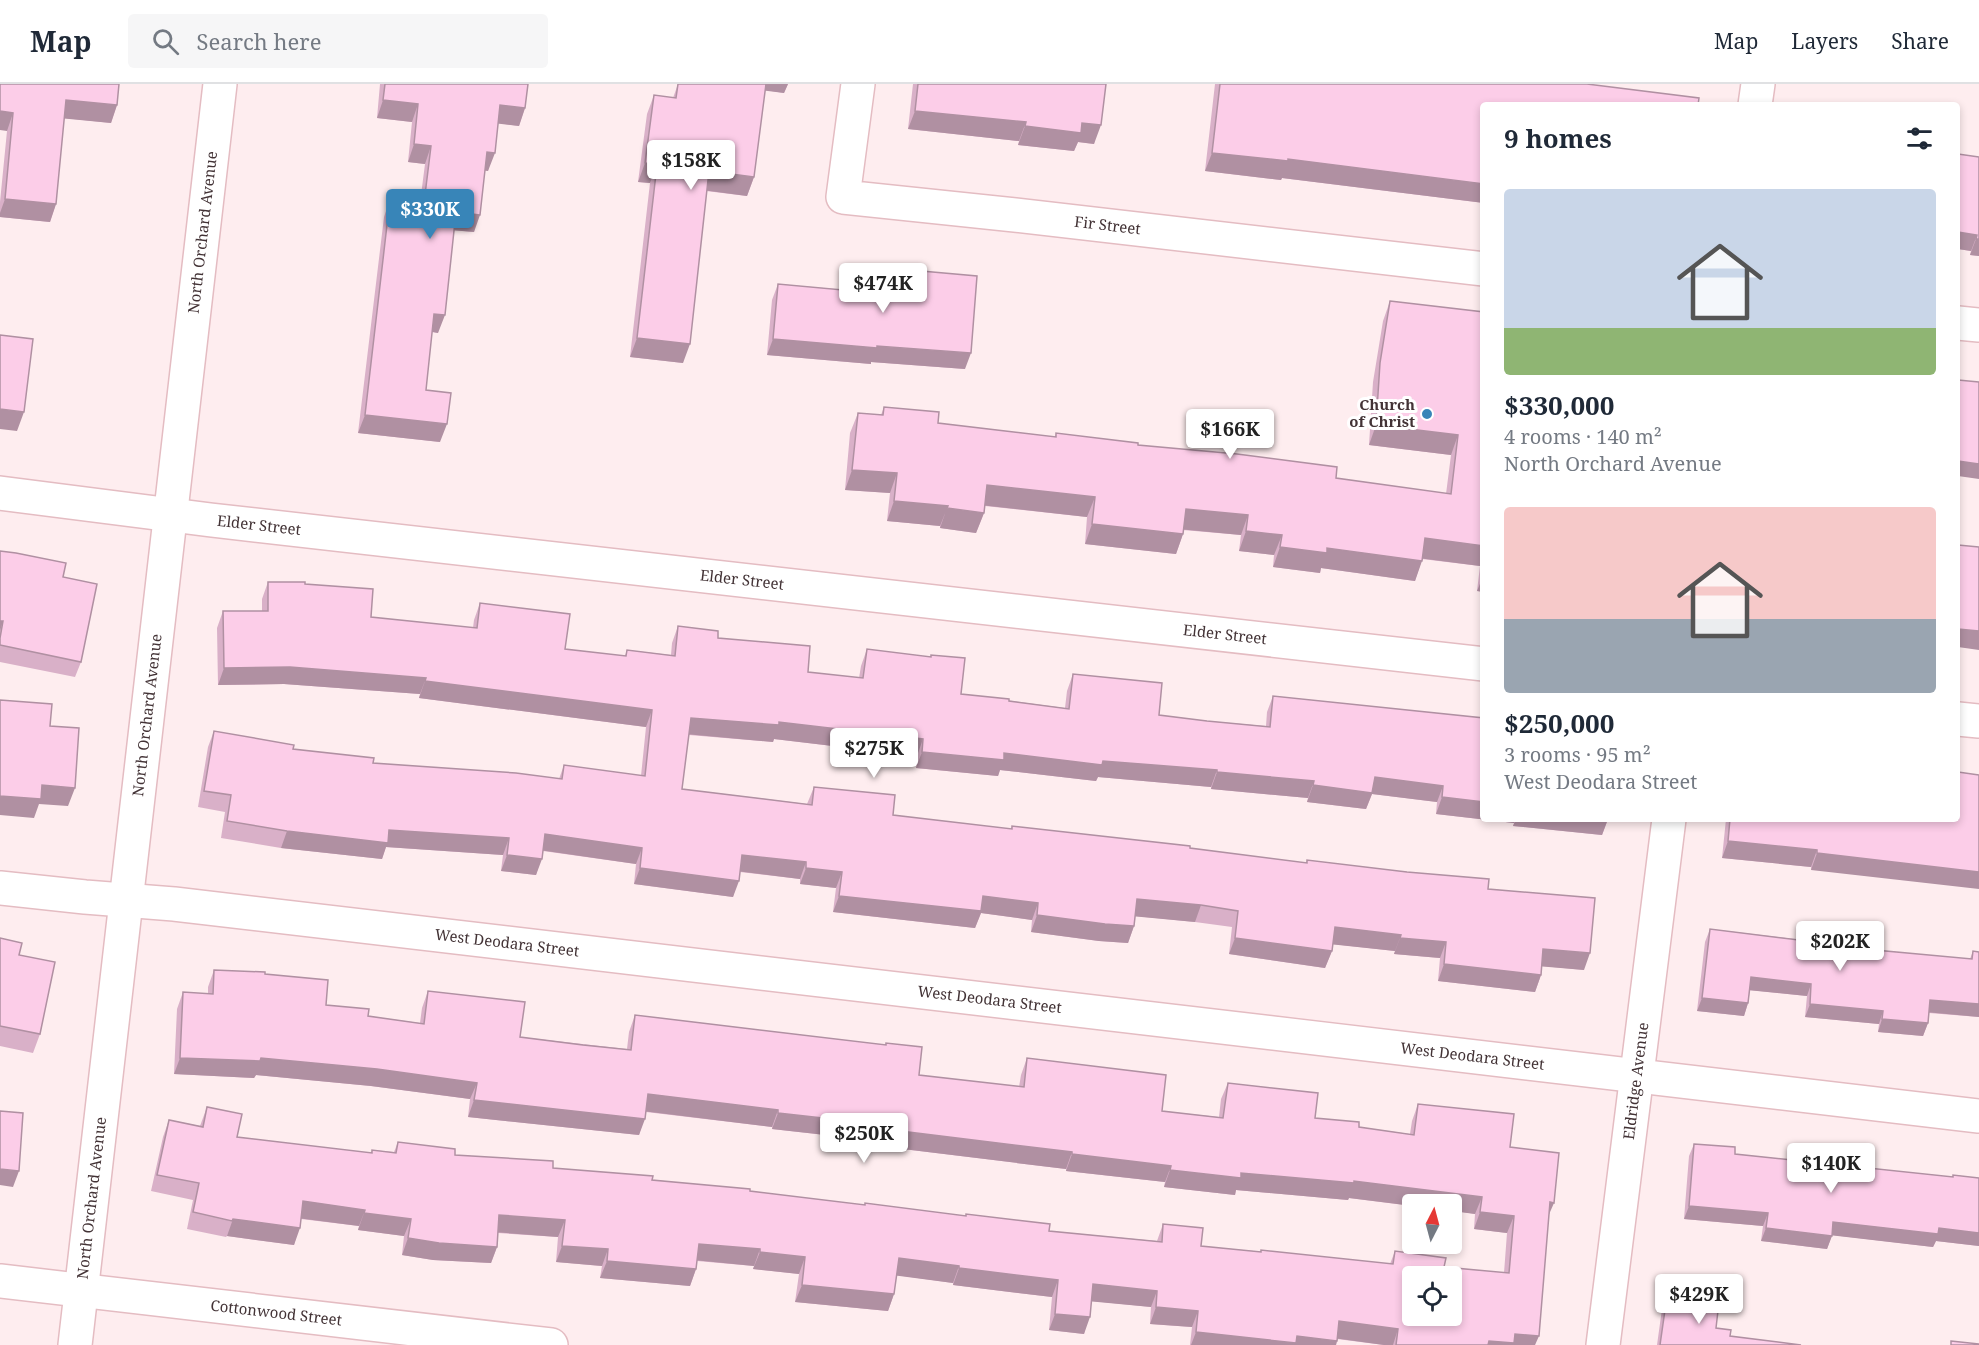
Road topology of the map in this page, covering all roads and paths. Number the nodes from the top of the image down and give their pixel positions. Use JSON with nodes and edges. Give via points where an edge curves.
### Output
{"nodes":[{"id":1,"x":220,"y":84,"type":"edge"},
{"id":2,"x":858,"y":84,"type":"edge"},
{"id":3,"x":1758,"y":84,"type":"edge"},
{"id":4,"x":1755,"y":102,"type":"edge"},
{"id":5,"x":1480,"y":269,"type":"edge"},
{"id":6,"x":1960,"y":323,"type":"edge"},
{"id":7,"x":1979,"y":325,"type":"edge"},
{"id":8,"x":0,"y":493,"type":"edge"},
{"id":9,"x":170,"y":515,"type":"junction"},
{"id":10,"x":1480,"y":664,"type":"edge"},
{"id":11,"x":1960,"y":719,"type":"edge"},
{"id":12,"x":1979,"y":721,"type":"edge"},
{"id":13,"x":1669,"y":822,"type":"edge"},
{"id":14,"x":0,"y":888,"type":"edge"},
{"id":15,"x":125,"y":901,"type":"junction"},
{"id":16,"x":1636,"y":1076,"type":"junction"},
{"id":17,"x":1979,"y":1116,"type":"edge"},
{"id":18,"x":0,"y":1281,"type":"edge"},
{"id":19,"x":81,"y":1290,"type":"junction"},
{"id":20,"x":75,"y":1345,"type":"edge"},
{"id":21,"x":551,"y":1345,"type":"edge"},
{"id":22,"x":1603,"y":1345,"type":"edge"}],
"edges":[{"from":1,"to":9,"type":"street","name":"North Orchard Avenue"},
{"from":2,"to":5,"type":"street","name":"Fir Street","via":[[843,197]]},
{"from":3,"to":4,"type":"street"},
{"from":6,"to":7,"type":"street"},
{"from":8,"to":9,"type":"street","name":"Elder Street"},
{"from":9,"to":10,"type":"street","name":"Elder Street"},
{"from":9,"to":15,"type":"street","name":"North Orchard Avenue"},
{"from":11,"to":12,"type":"street"},
{"from":13,"to":16,"type":"street","name":"Eldridge Avenue"},
{"from":14,"to":15,"type":"street","name":"West Deodara Street"},
{"from":15,"to":16,"type":"street","name":"West Deodara Street"},
{"from":15,"to":19,"type":"street","name":"North Orchard Avenue"},
{"from":16,"to":17,"type":"street","name":"West Deodara Street"},
{"from":16,"to":22,"type":"street","name":"Eldridge Avenue"},
{"from":18,"to":19,"type":"street","name":"Cottonwood Street"},
{"from":19,"to":20,"type":"street","name":"North Orchard Avenue"},
{"from":19,"to":21,"type":"street","name":"Cottonwood Street"}]}
